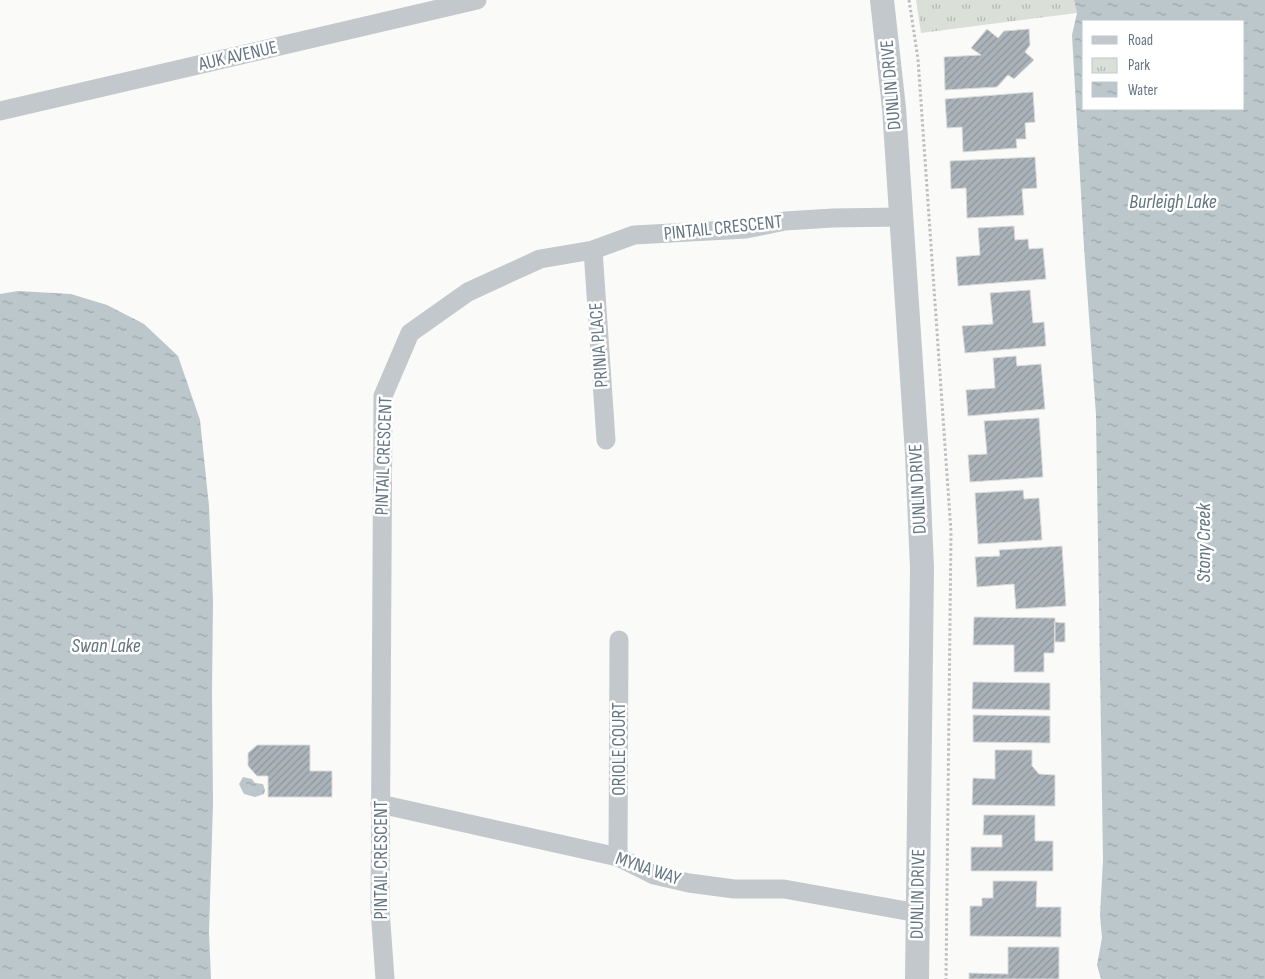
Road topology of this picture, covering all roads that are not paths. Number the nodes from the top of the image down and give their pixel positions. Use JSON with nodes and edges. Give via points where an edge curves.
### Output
{"nodes":[{"id":1,"x":477,"y":0,"type":"edge"},
{"id":2,"x":882,"y":0,"type":"edge"},
{"id":3,"x":0,"y":111,"type":"edge"},
{"id":4,"x":901,"y":217,"type":"junction"},
{"id":5,"x":593,"y":250,"type":"junction"},
{"id":6,"x":606,"y":440,"type":"dead end"},
{"id":7,"x":620,"y":640,"type":"dead end"},
{"id":8,"x":380,"y":804,"type":"junction"},
{"id":9,"x":618,"y":857,"type":"junction"},
{"id":10,"x":918,"y":913,"type":"junction"},
{"id":11,"x":385,"y":979,"type":"edge"},
{"id":12,"x":918,"y":979,"type":"edge"}],
"edges":[{"from":1,"to":3,"type":"street","name":"AUK AVENUE"},
{"from":2,"to":4,"type":"street","name":"DUNLIN DRIVE","via":[[894,108]]},
{"from":4,"to":5,"type":"street","name":"PINTAIL CRESCENT","via":[[785,221],[746,229],[634,235]]},
{"from":4,"to":10,"type":"street","name":"DUNLIN DRIVE","via":[[922,568]]},
{"from":5,"to":6,"type":"street","name":"PRINIA PLACE"},
{"from":5,"to":8,"type":"street","name":"PINTAIL CRESCENT","via":[[540,259],[468,292],[410,333],[383,396]]},
{"from":7,"to":9,"type":"street","name":"ORIOLE COURT"},
{"from":8,"to":9,"type":"street","name":"MYNA WAY"},
{"from":8,"to":11,"type":"street","name":"PINTAIL CRESCENT","via":[[380,908]]},
{"from":9,"to":10,"type":"street","name":"MYNA WAY","via":[[654,874],[689,882],[734,889],[784,889]]},
{"from":10,"to":12,"type":"street","name":"DUNLIN DRIVE"}]}
